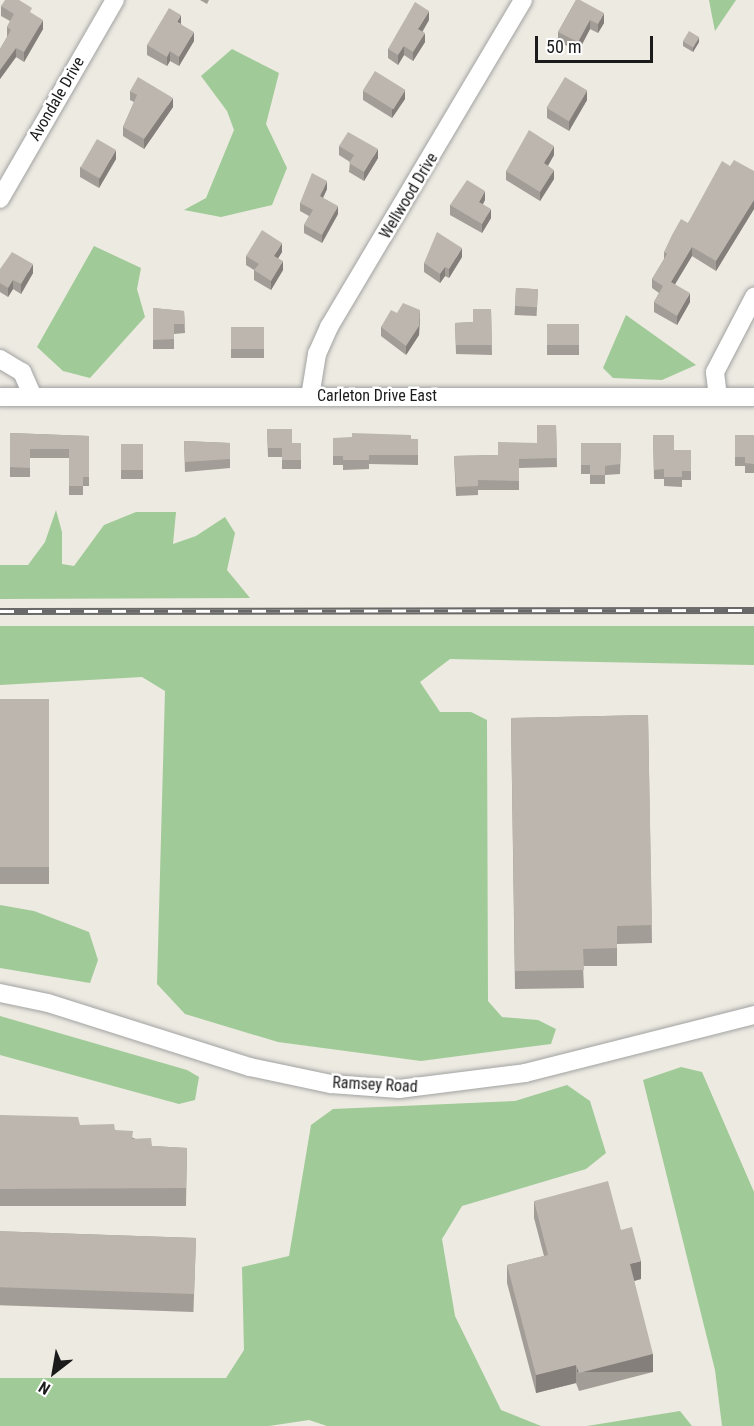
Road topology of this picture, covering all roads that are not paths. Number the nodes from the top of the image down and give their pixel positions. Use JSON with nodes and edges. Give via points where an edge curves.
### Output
{"nodes":[{"id":1,"x":115,"y":0,"type":"edge"},
{"id":2,"x":523,"y":0,"type":"edge"},
{"id":3,"x":0,"y":199,"type":"edge"},
{"id":4,"x":754,"y":297,"type":"edge"},
{"id":5,"x":0,"y":359,"type":"edge"},
{"id":6,"x":0,"y":397,"type":"edge"},
{"id":7,"x":33,"y":397,"type":"junction"},
{"id":8,"x":310,"y":397,"type":"junction"},
{"id":9,"x":754,"y":397,"type":"edge"},
{"id":10,"x":718,"y":398,"type":"junction"},
{"id":11,"x":0,"y":993,"type":"edge"},
{"id":12,"x":754,"y":1015,"type":"edge"}],
"edges":[{"from":1,"to":3,"type":"street","name":"Avondale Drive"},
{"from":2,"to":8,"type":"street","name":"Wellwood Drive","via":[[329,327],[317,354]]},
{"from":4,"to":10,"type":"street","via":[[715,372]]},
{"from":5,"to":7,"type":"street","via":[[21,372]]},
{"from":6,"to":7,"type":"street","name":"Carleton Drive East"},
{"from":7,"to":8,"type":"street","name":"Carleton Drive East"},
{"from":8,"to":10,"type":"street","name":"Carleton Drive East"},
{"from":9,"to":10,"type":"street","name":"Carleton Drive East"},
{"from":11,"to":12,"type":"street","name":"Ramsey Road","via":[[48,1003],[250,1067],[331,1084],[399,1089],[525,1073]]}]}
